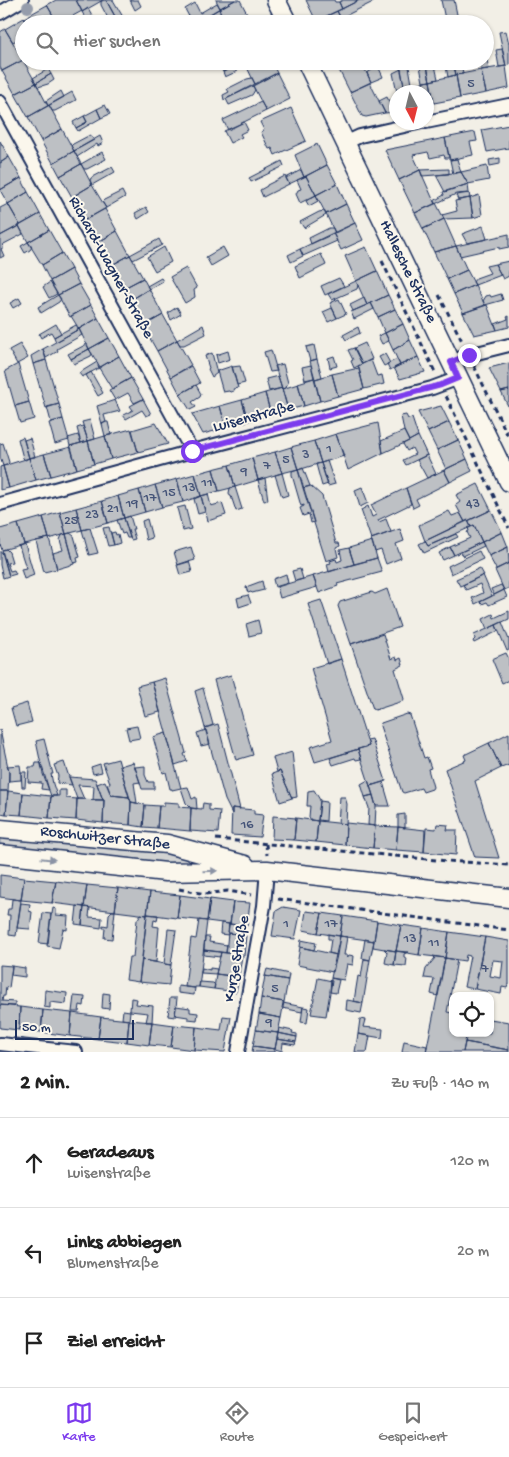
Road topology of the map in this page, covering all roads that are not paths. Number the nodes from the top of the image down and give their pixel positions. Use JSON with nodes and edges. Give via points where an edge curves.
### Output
{"nodes":[{"id":1,"x":22,"y":0,"type":"edge"},
{"id":2,"x":276,"y":0,"type":"edge"},
{"id":3,"x":0,"y":13,"type":"edge"},
{"id":4,"x":284,"y":15,"type":"edge"},
{"id":5,"x":310,"y":70,"type":"edge"},
{"id":6,"x":0,"y":102,"type":"edge"},
{"id":7,"x":509,"y":105,"type":"edge"},
{"id":8,"x":434,"y":120,"type":"edge"},
{"id":9,"x":389,"y":129,"type":"edge"},
{"id":10,"x":345,"y":143,"type":"junction"},
{"id":11,"x":509,"y":345,"type":"edge"},
{"id":12,"x":455,"y":370,"type":"junction"},
{"id":13,"x":192,"y":451,"type":"junction"},
{"id":14,"x":509,"y":482,"type":"edge"},
{"id":15,"x":0,"y":504,"type":"edge"},
{"id":16,"x":0,"y":829,"type":"edge"},
{"id":17,"x":0,"y":854,"type":"edge"},
{"id":18,"x":268,"y":870,"type":"junction"},
{"id":19,"x":509,"y":898,"type":"edge"},
{"id":20,"x":0,"y":1044,"type":"edge"},
{"id":21,"x":76,"y":1052,"type":"edge"},
{"id":22,"x":238,"y":1052,"type":"edge"}],
"edges":[{"from":1,"to":3,"type":"street"},
{"from":2,"to":4,"type":"main road"},
{"from":5,"to":10,"type":"main road","name":"Hallesche Straße"},
{"from":6,"to":13,"type":"street","name":"Richard-Wagner-Straße"},
{"from":7,"to":8,"type":"street"},
{"from":9,"to":10,"type":"street"},
{"from":10,"to":12,"type":"main road","name":"Hallesche Straße"},
{"from":11,"to":12,"type":"street","name":"Luisenstraße","via":[[469,355]]},
{"from":12,"to":13,"type":"street","name":"Luisenstraße","via":[[441,385]]},
{"from":12,"to":14,"type":"main road","name":"Hallesche Straße"},
{"from":13,"to":15,"type":"street","name":"Luisenstraße"},
{"from":16,"to":18,"type":"main road","name":"Roschwitzer Straße","via":[[167,844]]},
{"from":17,"to":18,"type":"main road","name":"Roschwitzer Straße","one_way":true,"via":[[166,872]]},
{"from":18,"to":19,"type":"main road","name":"Roschwitzer Straße"},
{"from":18,"to":22,"type":"street","name":"Kurze Straße"},
{"from":20,"to":21,"type":"street"}]}
